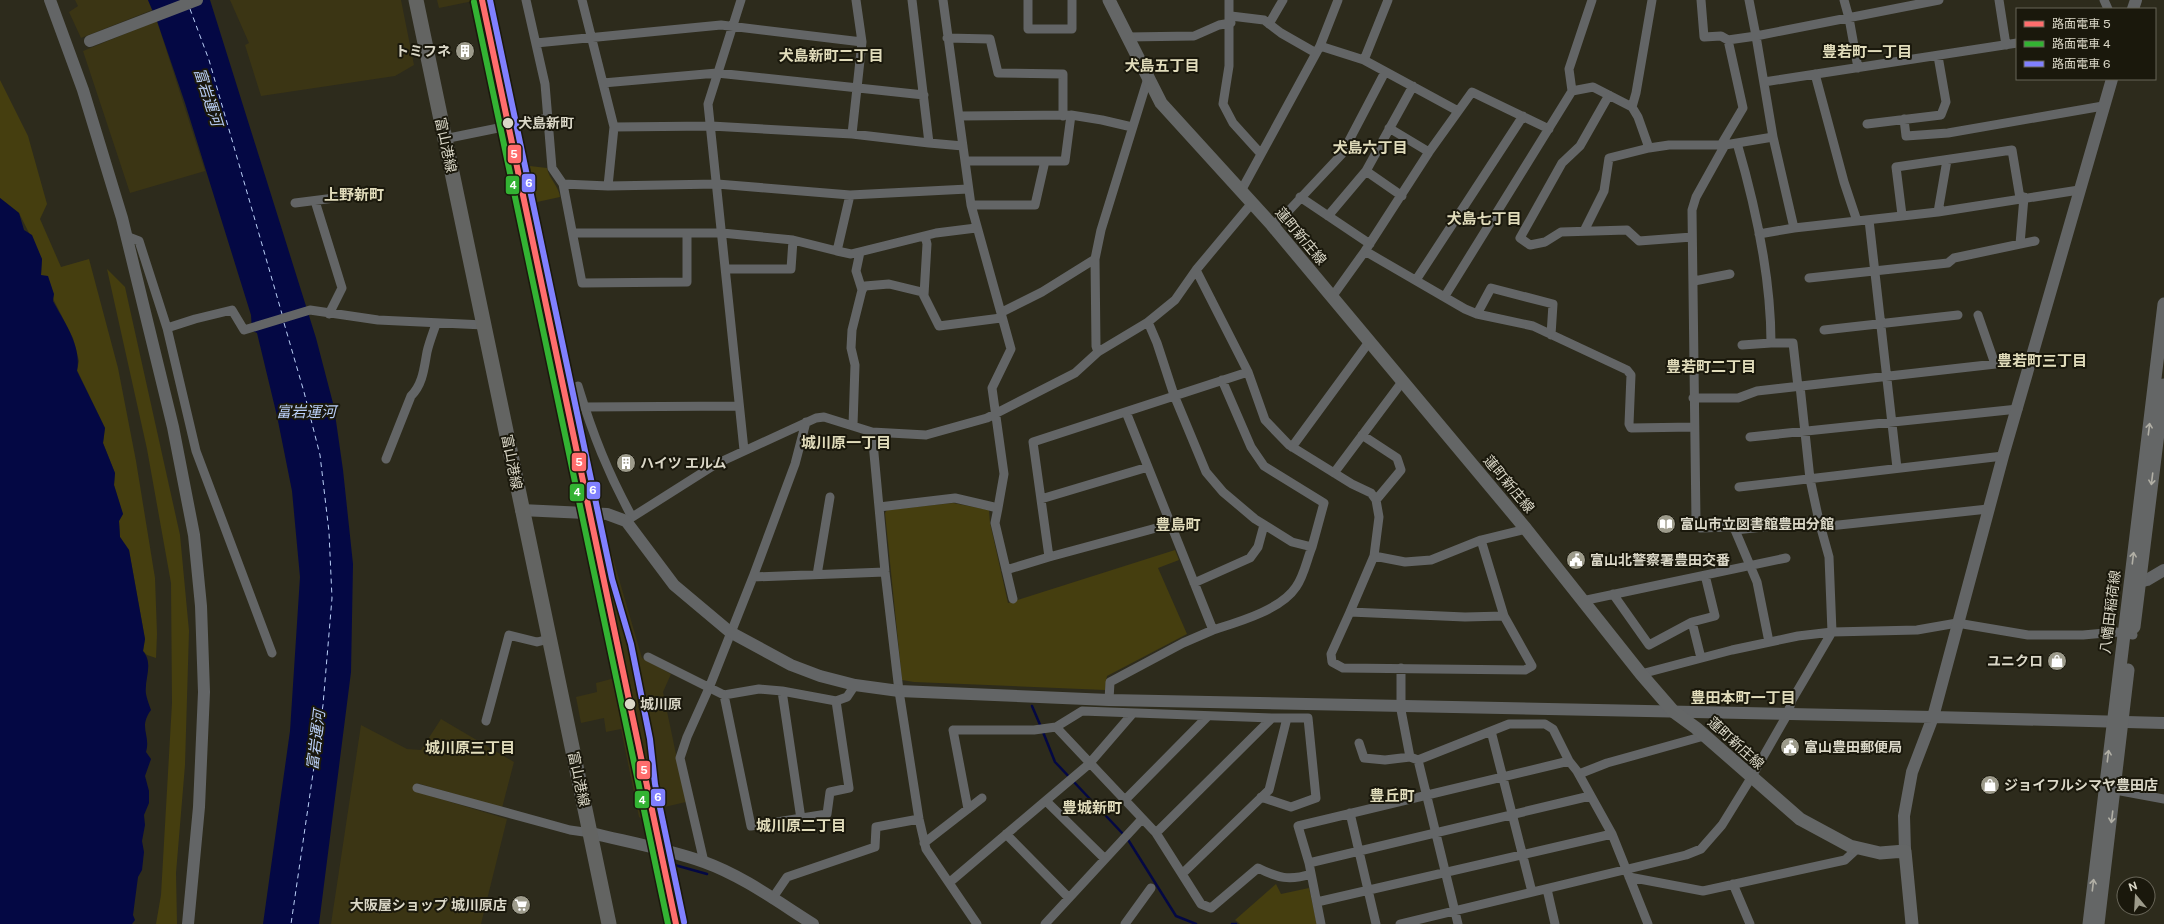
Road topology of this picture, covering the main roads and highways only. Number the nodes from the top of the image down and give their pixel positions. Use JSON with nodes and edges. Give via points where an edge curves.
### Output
{"nodes":[{"id":1,"x":416,"y":0,"type":"edge"},
{"id":2,"x":1109,"y":0,"type":"edge"},
{"id":3,"x":2164,"y":304,"type":"edge"},
{"id":4,"x":2164,"y":385,"type":"edge"},
{"id":5,"x":2135,"y":583,"type":"junction"},
{"id":6,"x":2110,"y":789,"type":"junction"},
{"id":7,"x":609,"y":924,"type":"edge"},
{"id":8,"x":1912,"y":924,"type":"edge"},
{"id":9,"x":2089,"y":924,"type":"edge"},
{"id":10,"x":2098,"y":924,"type":"edge"}],
"edges":[{"from":1,"to":7,"type":"main road","name":"富山港線"},
{"from":2,"to":8,"type":"main road","name":"蓮町新庄線","via":[[1161,103],[1272,225],[1526,529],[1674,712],[1800,819],[1858,848],[1880,853],[1905,852]]},
{"from":5,"to":3,"type":"main road","name":"八幡田稲荷線","one_way":true},
{"from":4,"to":5,"type":"main road","name":"八幡田稲荷線","one_way":true},
{"from":5,"to":6,"type":"main road","name":"八幡田稲荷線"},
{"from":9,"to":6,"type":"main road","name":"八幡田稲荷線","one_way":true},
{"from":6,"to":10,"type":"main road","name":"八幡田稲荷線","one_way":true}]}
